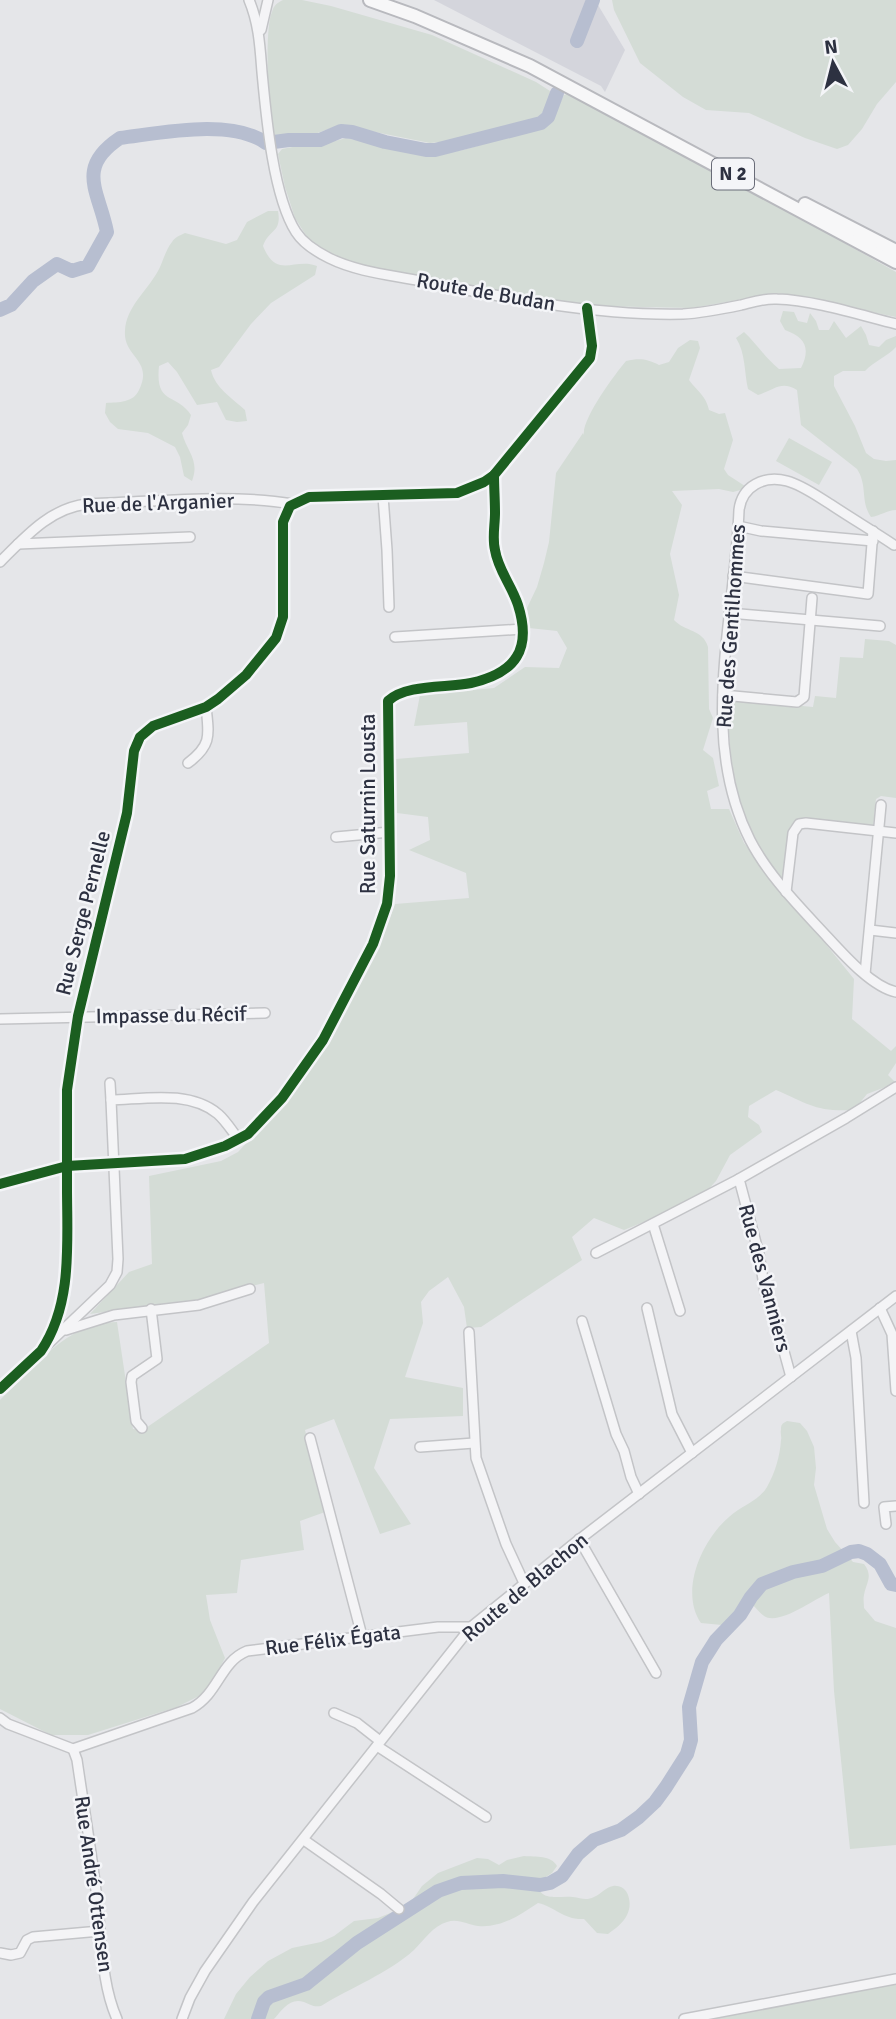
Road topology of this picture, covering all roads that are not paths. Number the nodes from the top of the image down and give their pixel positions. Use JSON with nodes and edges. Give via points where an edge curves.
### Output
{"nodes":[{"id":1,"x":249,"y":0,"type":"edge"},
{"id":2,"x":268,"y":0,"type":"edge"},
{"id":3,"x":370,"y":0,"type":"edge"},
{"id":4,"x":391,"y":0,"type":"edge"},
{"id":5,"x":260,"y":38,"type":"junction"},
{"id":6,"x":896,"y":251,"type":"edge"},
{"id":7,"x":896,"y":262,"type":"edge"},
{"id":8,"x":587,"y":308,"type":"junction"},
{"id":9,"x":896,"y":324,"type":"edge"},
{"id":10,"x":494,"y":475,"type":"junction"},
{"id":11,"x":383,"y":496,"type":"junction"},
{"id":12,"x":293,"y":504,"type":"junction"},
{"id":13,"x":738,"y":526,"type":"junction"},
{"id":14,"x":873,"y":536,"type":"junction"},
{"id":15,"x":190,"y":537,"type":"dead end"},
{"id":16,"x":18,"y":544,"type":"junction"},
{"id":17,"x":894,"y":544,"type":"dead end"},
{"id":18,"x":0,"y":562,"type":"edge"},
{"id":19,"x":733,"y":576,"type":"junction"},
{"id":20,"x":812,"y":598,"type":"dead end"},
{"id":21,"x":389,"y":607,"type":"dead end"},
{"id":22,"x":729,"y":613,"type":"junction"},
{"id":23,"x":810,"y":621,"type":"junction"},
{"id":24,"x":880,"y":626,"type":"dead end"},
{"id":25,"x":523,"y":629,"type":"junction"},
{"id":26,"x":396,"y":637,"type":"dead end"},
{"id":27,"x":723,"y":695,"type":"junction"},
{"id":28,"x":206,"y":707,"type":"junction"},
{"id":29,"x":188,"y":763,"type":"dead end"},
{"id":30,"x":881,"y":804,"type":"dead end"},
{"id":31,"x":878,"y":831,"type":"junction"},
{"id":32,"x":390,"y":832,"type":"junction"},
{"id":33,"x":896,"y":833,"type":"edge"},
{"id":34,"x":336,"y":837,"type":"dead end"},
{"id":35,"x":786,"y":892,"type":"junction"},
{"id":36,"x":870,"y":930,"type":"junction"},
{"id":37,"x":896,"y":933,"type":"edge"},
{"id":38,"x":865,"y":974,"type":"junction"},
{"id":39,"x":896,"y":992,"type":"edge"},
{"id":40,"x":265,"y":1013,"type":"dead end"},
{"id":41,"x":78,"y":1016,"type":"junction"},
{"id":42,"x":0,"y":1019,"type":"edge"},
{"id":43,"x":110,"y":1083,"type":"dead end"},
{"id":44,"x":896,"y":1087,"type":"edge"},
{"id":45,"x":111,"y":1100,"type":"junction"},
{"id":46,"x":239,"y":1140,"type":"junction"},
{"id":47,"x":114,"y":1163,"type":"junction"},
{"id":48,"x":67,"y":1166,"type":"junction"},
{"id":49,"x":738,"y":1179,"type":"junction"},
{"id":50,"x":0,"y":1184,"type":"edge"},
{"id":51,"x":653,"y":1224,"type":"junction"},
{"id":52,"x":596,"y":1253,"type":"dead end"},
{"id":53,"x":250,"y":1289,"type":"dead end"},
{"id":54,"x":896,"y":1296,"type":"edge"},
{"id":55,"x":647,"y":1308,"type":"dead end"},
{"id":56,"x":880,"y":1308,"type":"junction"},
{"id":57,"x":152,"y":1310,"type":"junction"},
{"id":58,"x":680,"y":1311,"type":"dead end"},
{"id":59,"x":582,"y":1321,"type":"dead end"},
{"id":60,"x":61,"y":1331,"type":"junction"},
{"id":61,"x":851,"y":1331,"type":"junction"},
{"id":62,"x":470,"y":1332,"type":"dead end"},
{"id":63,"x":40,"y":1351,"type":"junction"},
{"id":64,"x":791,"y":1377,"type":"junction"},
{"id":65,"x":0,"y":1389,"type":"edge"},
{"id":66,"x":896,"y":1391,"type":"edge"},
{"id":67,"x":142,"y":1428,"type":"dead end"},
{"id":68,"x":310,"y":1438,"type":"dead end"},
{"id":69,"x":474,"y":1443,"type":"junction"},
{"id":70,"x":420,"y":1447,"type":"dead end"},
{"id":71,"x":692,"y":1453,"type":"junction"},
{"id":72,"x":639,"y":1494,"type":"junction"},
{"id":73,"x":864,"y":1503,"type":"dead end"},
{"id":74,"x":896,"y":1506,"type":"edge"},
{"id":75,"x":886,"y":1524,"type":"dead end"},
{"id":76,"x":579,"y":1539,"type":"junction"},
{"id":77,"x":524,"y":1583,"type":"junction"},
{"id":78,"x":471,"y":1627,"type":"junction"},
{"id":79,"x":362,"y":1636,"type":"junction"},
{"id":80,"x":656,"y":1673,"type":"dead end"},
{"id":81,"x":334,"y":1713,"type":"dead end"},
{"id":82,"x":0,"y":1718,"type":"edge"},
{"id":83,"x":379,"y":1743,"type":"junction"},
{"id":84,"x":73,"y":1749,"type":"junction"},
{"id":85,"x":486,"y":1817,"type":"dead end"},
{"id":86,"x":304,"y":1840,"type":"junction"},
{"id":87,"x":399,"y":1909,"type":"dead end"},
{"id":88,"x":100,"y":1931,"type":"junction"},
{"id":89,"x":0,"y":1953,"type":"edge"},
{"id":90,"x":896,"y":1979,"type":"edge"},
{"id":91,"x":117,"y":2019,"type":"edge"},
{"id":92,"x":181,"y":2019,"type":"edge"},
{"id":93,"x":684,"y":2019,"type":"edge"}],
"edges":[{"from":1,"to":5,"type":"street"},
{"from":2,"to":5,"type":"street"},
{"from":3,"to":7,"type":"highway","number":"N 2","via":[[530,66]]},
{"from":4,"to":6,"type":"highway","number":"N 2","via":[[571,80]]},
{"from":5,"to":8,"type":"street","name":"Route de Budan","via":[[282,199],[297,234],[312,248],[328,258],[380,273]]},
{"from":8,"to":9,"type":"street","name":"Route de Budan","via":[[682,314],[773,299]]},
{"from":8,"to":10,"type":"street","via":[[590,358]]},
{"from":10,"to":11,"type":"street","name":"Rue de l'Arganier","via":[[457,493]]},
{"from":10,"to":25,"type":"street","via":[[495,553],[518,604]]},
{"from":11,"to":12,"type":"street","name":"Rue de l'Arganier","via":[[309,497]]},
{"from":11,"to":21,"type":"street"},
{"from":12,"to":16,"type":"street","name":"Rue de l'Arganier","via":[[230,499],[79,505],[48,519]]},
{"from":12,"to":28,"type":"street","name":"Rue Serge Pernelle","via":[[283,522],[279,633],[246,675]]},
{"from":13,"to":14,"type":"street"},
{"from":13,"to":14,"type":"street","name":"Rue des Gentilhommes","via":[[740,504],[748,488],[784,480]]},
{"from":13,"to":19,"type":"street","name":"Rue des Gentilhommes"},
{"from":14,"to":17,"type":"street","name":"Rue des Gentilhommes"},
{"from":14,"to":19,"type":"street","via":[[868,594]]},
{"from":15,"to":16,"type":"street"},
{"from":16,"to":18,"type":"street","name":"Rue de l'Arganier"},
{"from":19,"to":22,"type":"street","name":"Rue des Gentilhommes"},
{"from":20,"to":23,"type":"street"},
{"from":22,"to":23,"type":"street"},
{"from":22,"to":27,"type":"street","name":"Rue des Gentilhommes"},
{"from":23,"to":24,"type":"street"},
{"from":23,"to":27,"type":"street","via":[[801,700]]},
{"from":25,"to":26,"type":"street"},
{"from":25,"to":32,"type":"street","name":"Rue Saturnin Lousta","via":[[519,656],[500,673],[474,682],[398,693],[388,701]]},
{"from":27,"to":35,"type":"street","name":"Rue des Gentilhommes","via":[[722,741],[736,804],[750,841]]},
{"from":28,"to":29,"type":"street","via":[[207,741],[203,751]]},
{"from":28,"to":41,"type":"street","name":"Rue Serge Pernelle","via":[[153,726],[136,746],[124,830]]},
{"from":30,"to":31,"type":"street"},
{"from":31,"to":33,"type":"street"},
{"from":31,"to":35,"type":"street","via":[[797,825]]},
{"from":31,"to":36,"type":"street"},
{"from":32,"to":34,"type":"street"},
{"from":32,"to":46,"type":"street","name":"Rue Saturnin Lousta","via":[[387,904],[373,944],[323,1040],[282,1098]]},
{"from":35,"to":38,"type":"street","name":"Rue des Gentilhommes"},
{"from":36,"to":37,"type":"street"},
{"from":36,"to":38,"type":"street"},
{"from":38,"to":39,"type":"street","name":"Rue des Gentilhommes"},
{"from":40,"to":41,"type":"street","name":"Impasse du Récif"},
{"from":41,"to":42,"type":"street","name":"Impasse du Récif"},
{"from":41,"to":48,"type":"street","name":"Rue Serge Pernelle","via":[[67,1078]]},
{"from":43,"to":45,"type":"street"},
{"from":44,"to":49,"type":"street","name":"Rue des Vanniers"},
{"from":45,"to":46,"type":"street","via":[[192,1100],[219,1115]]},
{"from":45,"to":47,"type":"street"},
{"from":46,"to":47,"type":"street","name":"Rue Saturnin Lousta","via":[[185,1159]]},
{"from":47,"to":48,"type":"street","name":"Rue Saturnin Lousta"},
{"from":47,"to":60,"type":"street","via":[[117,1272],[105,1290]]},
{"from":48,"to":50,"type":"street","name":"Rue Saturnin Lousta"},
{"from":48,"to":63,"type":"street","name":"Rue Serge Pernelle","via":[[65,1279],[54,1324]]},
{"from":49,"to":51,"type":"street","name":"Rue des Vanniers"},
{"from":49,"to":64,"type":"street","name":"Rue des Vanniers"},
{"from":51,"to":52,"type":"street","name":"Rue des Vanniers"},
{"from":51,"to":58,"type":"street"},
{"from":53,"to":57,"type":"street","via":[[199,1305]]},
{"from":54,"to":56,"type":"street","name":"Route de Blachon"},
{"from":55,"to":71,"type":"street","via":[[672,1414]]},
{"from":56,"to":61,"type":"street","name":"Route de Blachon"},
{"from":56,"to":66,"type":"street","via":[[892,1334]]},
{"from":57,"to":60,"type":"street","via":[[114,1315]]},
{"from":57,"to":67,"type":"street","via":[[157,1359],[132,1376],[131,1382],[136,1422]]},
{"from":59,"to":72,"type":"street"},
{"from":60,"to":63,"type":"street"},
{"from":61,"to":64,"type":"street","name":"Route de Blachon"},
{"from":61,"to":73,"type":"street"},
{"from":62,"to":69,"type":"street"},
{"from":63,"to":65,"type":"street","name":"Rue Serge Pernelle"},
{"from":64,"to":71,"type":"street","name":"Route de Blachon"},
{"from":68,"to":79,"type":"street"},
{"from":69,"to":70,"type":"street"},
{"from":69,"to":77,"type":"street","via":[[482,1477]]},
{"from":71,"to":72,"type":"street","name":"Route de Blachon"},
{"from":72,"to":76,"type":"street","name":"Route de Blachon"},
{"from":74,"to":75,"type":"street","via":[[884,1507]]},
{"from":76,"to":77,"type":"street","name":"Route de Blachon"},
{"from":76,"to":80,"type":"street"},
{"from":77,"to":78,"type":"street","name":"Route de Blachon"},
{"from":78,"to":79,"type":"street","name":"Rue Félix Égata"},
{"from":78,"to":83,"type":"street","name":"Route de Blachon"},
{"from":79,"to":84,"type":"street","name":"Rue Félix Égata","via":[[247,1651],[230,1662],[207,1697],[191,1708]]},
{"from":81,"to":83,"type":"street","via":[[357,1723]]},
{"from":82,"to":84,"type":"street"},
{"from":83,"to":85,"type":"street"},
{"from":83,"to":86,"type":"street","name":"Route de Blachon"},
{"from":84,"to":88,"type":"street","name":"Rue André Ottensen"},
{"from":86,"to":87,"type":"street"},
{"from":86,"to":92,"type":"street","name":"Route de Blachon","via":[[205,1971]]},
{"from":88,"to":89,"type":"street","via":[[33,1937],[15,1955]]},
{"from":88,"to":91,"type":"street","name":"Rue André Ottensen"},
{"from":90,"to":93,"type":"street"}]}
